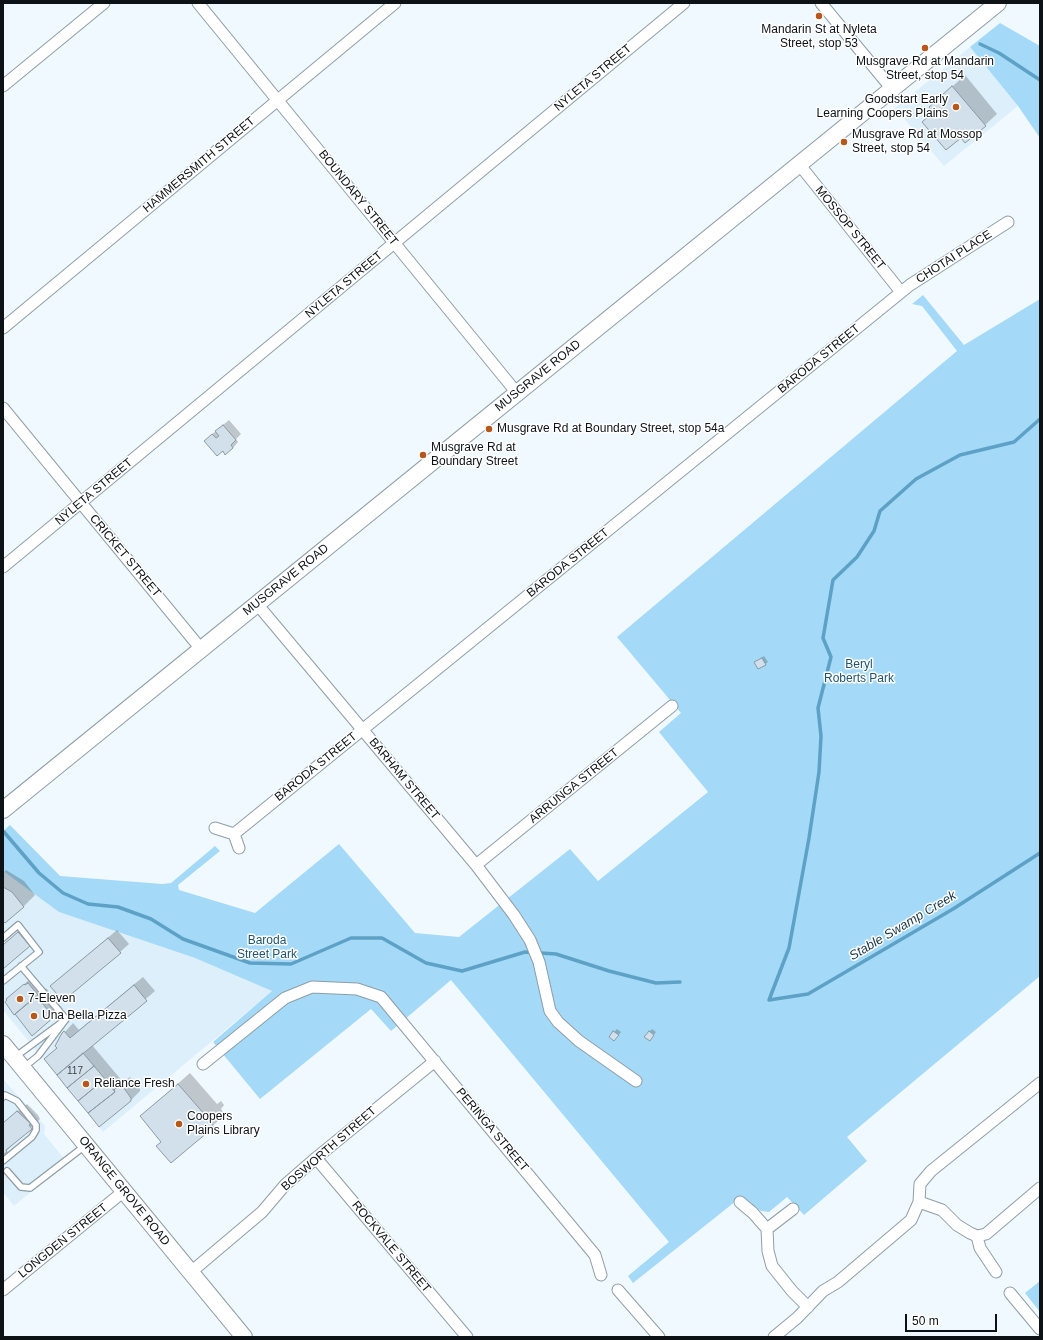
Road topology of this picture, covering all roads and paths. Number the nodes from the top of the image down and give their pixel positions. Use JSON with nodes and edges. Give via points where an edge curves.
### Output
{"nodes":[{"id":1,"x":104,"y":3,"type":"edge"},
{"id":2,"x":198,"y":3,"type":"edge"},
{"id":3,"x":395,"y":3,"type":"edge"},
{"id":4,"x":684,"y":3,"type":"edge"},
{"id":5,"x":821,"y":3,"type":"edge"},
{"id":6,"x":998,"y":3,"type":"edge"},
{"id":7,"x":3,"y":86,"type":"edge"},
{"id":8,"x":892,"y":89,"type":"junction"},
{"id":9,"x":278,"y":100,"type":"junction"},
{"id":10,"x":799,"y":164,"type":"junction"},
{"id":11,"x":1008,"y":222,"type":"dead end"},
{"id":12,"x":394,"y":243,"type":"junction"},
{"id":13,"x":901,"y":292,"type":"junction"},
{"id":14,"x":3,"y":328,"type":"edge"},
{"id":15,"x":517,"y":393,"type":"junction"},
{"id":16,"x":3,"y":408,"type":"edge"},
{"id":17,"x":81,"y":503,"type":"junction"},
{"id":18,"x":3,"y":567,"type":"edge"},
{"id":19,"x":257,"y":604,"type":"junction"},
{"id":20,"x":201,"y":649,"type":"junction"},
{"id":21,"x":672,"y":706,"type":"dead end"},
{"id":22,"x":363,"y":729,"type":"junction"},
{"id":23,"x":3,"y":810,"type":"edge"},
{"id":24,"x":215,"y":828,"type":"dead end"},
{"id":25,"x":234,"y":834,"type":"junction"},
{"id":26,"x":239,"y":848,"type":"dead end"},
{"id":27,"x":476,"y":865,"type":"junction"},
{"id":28,"x":3,"y":938,"type":"edge"},
{"id":29,"x":21,"y":966,"type":"junction"},
{"id":30,"x":3,"y":981,"type":"edge"},
{"id":31,"x":66,"y":1019,"type":"junction"},
{"id":32,"x":10,"y":1054,"type":"edge"},
{"id":33,"x":435,"y":1061,"type":"junction"},
{"id":34,"x":203,"y":1064,"type":"dead end"},
{"id":35,"x":636,"y":1081,"type":"dead end"},
{"id":36,"x":1040,"y":1083,"type":"edge"},
{"id":37,"x":3,"y":1097,"type":"edge"},
{"id":38,"x":86,"y":1145,"type":"junction"},
{"id":39,"x":316,"y":1158,"type":"junction"},
{"id":40,"x":3,"y":1161,"type":"edge"},
{"id":41,"x":7,"y":1171,"type":"dead end"},
{"id":42,"x":1040,"y":1188,"type":"edge"},
{"id":43,"x":124,"y":1191,"type":"junction"},
{"id":44,"x":740,"y":1202,"type":"dead end"},
{"id":45,"x":919,"y":1202,"type":"junction"},
{"id":46,"x":792,"y":1209,"type":"dead end"},
{"id":47,"x":768,"y":1229,"type":"junction"},
{"id":48,"x":978,"y":1236,"type":"junction"},
{"id":49,"x":191,"y":1272,"type":"junction"},
{"id":50,"x":996,"y":1272,"type":"dead end"},
{"id":51,"x":601,"y":1275,"type":"dead end"},
{"id":52,"x":3,"y":1290,"type":"edge"},
{"id":53,"x":618,"y":1290,"type":"dead end"},
{"id":54,"x":1010,"y":1293,"type":"dead end"},
{"id":55,"x":808,"y":1306,"type":"junction"},
{"id":56,"x":1040,"y":1329,"type":"edge"},
{"id":57,"x":241,"y":1336,"type":"edge"},
{"id":58,"x":467,"y":1337,"type":"edge"},
{"id":59,"x":659,"y":1337,"type":"edge"},
{"id":60,"x":774,"y":1337,"type":"edge"}],
"edges":[{"from":1,"to":7,"type":"street"},
{"from":2,"to":9,"type":"street","name":"BOUNDARY STREET"},
{"from":3,"to":9,"type":"street","name":"HAMMERSMITH STREET"},
{"from":4,"to":12,"type":"street","name":"NYLETA STREET"},
{"from":5,"to":8,"type":"street"},
{"from":6,"to":8,"type":"street","name":"MUSGRAVE ROAD"},
{"from":8,"to":10,"type":"street","name":"MUSGRAVE ROAD"},
{"from":9,"to":12,"type":"street","name":"BOUNDARY STREET"},
{"from":9,"to":14,"type":"street","name":"HAMMERSMITH STREET"},
{"from":10,"to":13,"type":"street","name":"MOSSOP STREET"},
{"from":10,"to":15,"type":"street","name":"MUSGRAVE ROAD"},
{"from":11,"to":13,"type":"street","name":"CHOTAI PLACE"},
{"from":12,"to":15,"type":"street","name":"BOUNDARY STREET"},
{"from":12,"to":17,"type":"street","name":"NYLETA STREET"},
{"from":13,"to":22,"type":"street","name":"BARODA STREET"},
{"from":15,"to":19,"type":"street","name":"MUSGRAVE ROAD"},
{"from":16,"to":17,"type":"street","name":"CRICKET STREET"},
{"from":17,"to":18,"type":"street","name":"NYLETA STREET"},
{"from":17,"to":20,"type":"street","name":"CRICKET STREET"},
{"from":19,"to":20,"type":"street","name":"MUSGRAVE ROAD"},
{"from":19,"to":22,"type":"street","name":"BARHAM STREET"},
{"from":20,"to":23,"type":"street","name":"MUSGRAVE ROAD"},
{"from":21,"to":27,"type":"street","name":"ARRUNGA STREET"},
{"from":22,"to":25,"type":"street","name":"BARODA STREET"},
{"from":22,"to":27,"type":"street","name":"BARHAM STREET"},
{"from":24,"to":25,"type":"street"},
{"from":25,"to":26,"type":"street"},
{"from":27,"to":35,"type":"street","name":"BARHAM STREET","via":[[530,940],[539,962],[550,1011],[558,1022],[579,1041]]},
{"from":28,"to":29,"type":"lane","via":[[18,925],[39,952]]},
{"from":29,"to":30,"type":"lane"},
{"from":29,"to":31,"type":"lane"},
{"from":31,"to":32,"type":"lane"},
{"from":31,"to":32,"type":"lane","via":[[38,1056]]},
{"from":32,"to":38,"type":"street","name":"ORANGE GROVE ROAD"},
{"from":33,"to":34,"type":"street","name":"PERINGA STREET","via":[[381,997],[357,988],[312,987],[285,998]]},
{"from":33,"to":39,"type":"street","name":"BOSWORTH STREET"},
{"from":33,"to":51,"type":"street","name":"PERINGA STREET","via":[[595,1255]]},
{"from":36,"to":45,"type":"street","via":[[924,1177],[920,1184]]},
{"from":37,"to":40,"type":"lane","via":[[5,1095],[16,1101],[36,1125],[32,1138]]},
{"from":38,"to":41,"type":"lane","via":[[30,1188],[21,1187]]},
{"from":38,"to":43,"type":"street","name":"ORANGE GROVE ROAD"},
{"from":39,"to":49,"type":"street","name":"BOSWORTH STREET","via":[[285,1185],[262,1212]]},
{"from":39,"to":58,"type":"street","name":"ROCKVALE STREET"},
{"from":42,"to":48,"type":"street","via":[[986,1234]]},
{"from":43,"to":49,"type":"street","name":"ORANGE GROVE ROAD"},
{"from":43,"to":52,"type":"street","name":"LONGDEN STREET"},
{"from":44,"to":47,"type":"street"},
{"from":45,"to":48,"type":"street","via":[[942,1210],[957,1225]]},
{"from":45,"to":55,"type":"street","via":[[911,1220],[838,1282],[822,1291]]},
{"from":46,"to":47,"type":"street"},
{"from":47,"to":55,"type":"street","via":[[768,1251],[772,1266]]},
{"from":48,"to":50,"type":"street","via":[[980,1248]]},
{"from":49,"to":57,"type":"street","name":"ORANGE GROVE ROAD"},
{"from":53,"to":59,"type":"street"},
{"from":54,"to":56,"type":"street"},
{"from":55,"to":60,"type":"street"}]}
